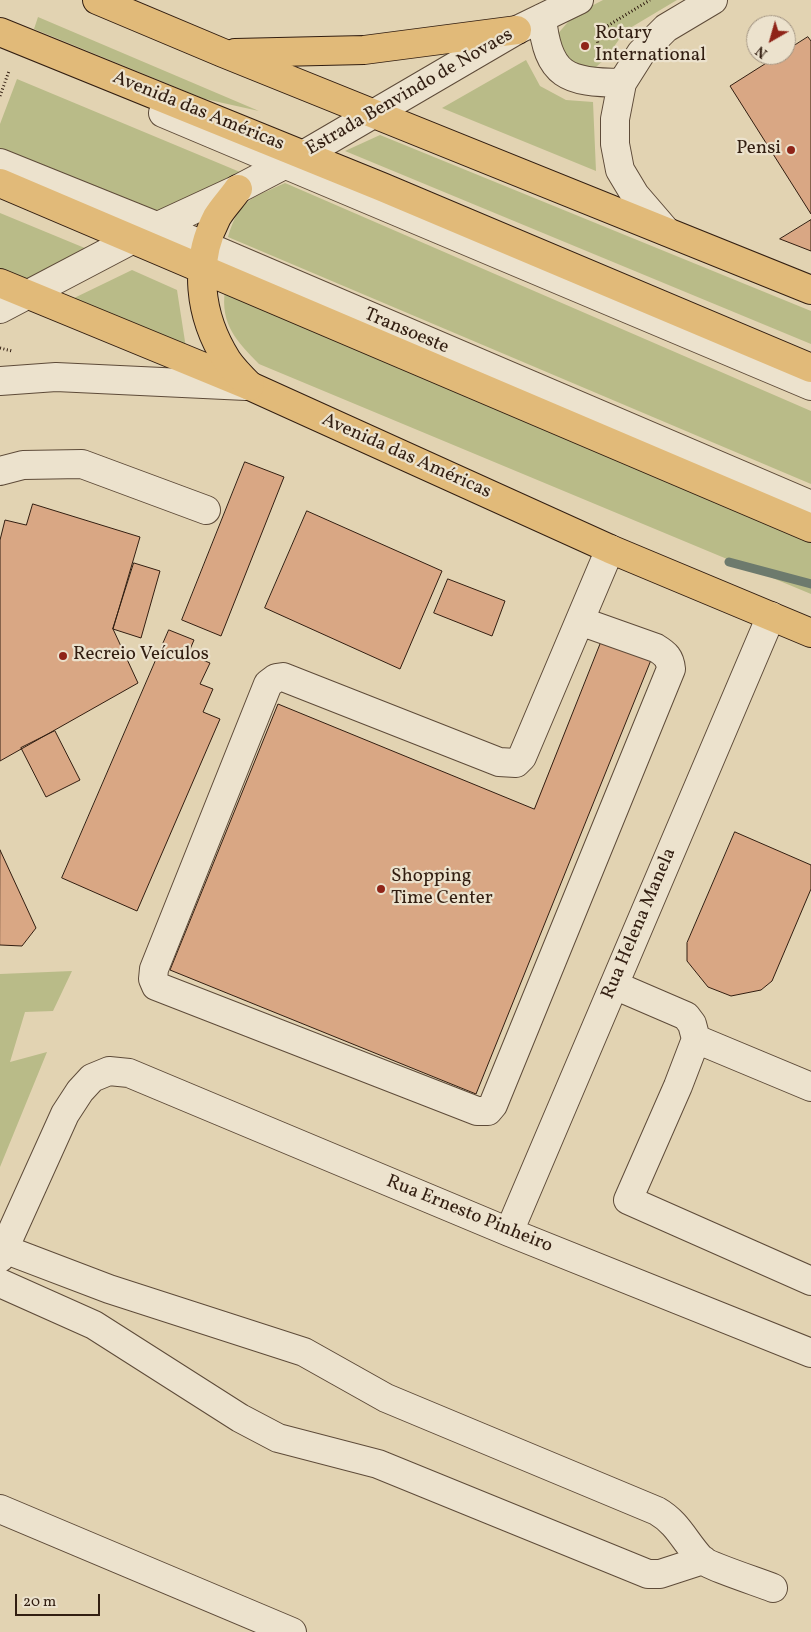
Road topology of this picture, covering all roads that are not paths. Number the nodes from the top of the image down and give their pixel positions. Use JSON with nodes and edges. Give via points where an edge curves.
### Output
{"nodes":[{"id":1,"x":97,"y":0,"type":"edge"},
{"id":2,"x":579,"y":0,"type":"edge"},
{"id":3,"x":713,"y":0,"type":"edge"},
{"id":4,"x":542,"y":18,"type":"junction"},
{"id":5,"x":517,"y":30,"type":"junction"},
{"id":6,"x":0,"y":32,"type":"edge"},
{"id":7,"x":0,"y":45,"type":"edge"},
{"id":8,"x":223,"y":53,"type":"junction"},
{"id":9,"x":622,"y":83,"type":"junction"},
{"id":10,"x":372,"y":113,"type":"junction"},
{"id":11,"x":294,"y":159,"type":"junction"},
{"id":12,"x":0,"y":162,"type":"edge"},
{"id":13,"x":0,"y":183,"type":"edge"},
{"id":14,"x":238,"y":189,"type":"junction"},
{"id":15,"x":158,"y":226,"type":"junction"},
{"id":16,"x":666,"y":231,"type":"junction"},
{"id":17,"x":132,"y":240,"type":"junction"},
{"id":18,"x":204,"y":257,"type":"junction"},
{"id":19,"x":0,"y":282,"type":"edge"},
{"id":20,"x":811,"y":290,"type":"edge"},
{"id":21,"x":28,"y":294,"type":"junction"},
{"id":22,"x":0,"y":309,"type":"edge"},
{"id":23,"x":811,"y":368,"type":"edge"},
{"id":24,"x":0,"y":381,"type":"edge"},
{"id":25,"x":250,"y":386,"type":"junction"},
{"id":26,"x":811,"y":386,"type":"edge"},
{"id":27,"x":0,"y":471,"type":"edge"},
{"id":28,"x":811,"y":505,"type":"edge"},
{"id":29,"x":206,"y":510,"type":"dead end"},
{"id":30,"x":811,"y":528,"type":"edge"},
{"id":31,"x":610,"y":549,"type":"junction"},
{"id":32,"x":771,"y":616,"type":"junction"},
{"id":33,"x":580,"y":621,"type":"junction"},
{"id":34,"x":811,"y":633,"type":"edge"},
{"id":35,"x":614,"y":984,"type":"junction"},
{"id":36,"x":696,"y":1039,"type":"junction"},
{"id":37,"x":811,"y":1087,"type":"edge"},
{"id":38,"x":509,"y":1232,"type":"junction"},
{"id":39,"x":2,"y":1254,"type":"edge"},
{"id":40,"x":811,"y":1281,"type":"edge"},
{"id":41,"x":0,"y":1283,"type":"edge"},
{"id":42,"x":109,"y":1289,"type":"junction"},
{"id":43,"x":94,"y":1325,"type":"junction"},
{"id":44,"x":811,"y":1353,"type":"edge"},
{"id":45,"x":0,"y":1509,"type":"edge"},
{"id":46,"x":702,"y":1560,"type":"junction"},
{"id":47,"x":773,"y":1588,"type":"dead end"},
{"id":48,"x":292,"y":1632,"type":"edge"}],
"edges":[{"from":1,"to":8,"type":"main road"},
{"from":2,"to":4,"type":"street","name":"Estrada Benvindo de Novaes"},
{"from":3,"to":9,"type":"street","via":[[666,28],[642,53]]},
{"from":4,"to":5,"type":"street","name":"Estrada Benvindo de Novaes"},
{"from":4,"to":9,"type":"street","via":[[545,43],[553,62],[566,76],[588,83]]},
{"from":5,"to":8,"type":"main road","via":[[364,50]]},
{"from":5,"to":10,"type":"street","name":"Estrada Benvindo de Novaes"},
{"from":6,"to":11,"type":"main road","name":"Avenida das Américas"},
{"from":7,"to":11,"type":"street"},
{"from":8,"to":10,"type":"main road"},
{"from":9,"to":16,"type":"street","via":[[615,119],[620,170],[635,195]]},
{"from":10,"to":11,"type":"street","name":"Estrada Benvindo de Novaes"},
{"from":10,"to":16,"type":"main road"},
{"from":11,"to":14,"type":"street","name":"Estrada Benvindo de Novaes"},
{"from":11,"to":23,"type":"main road","name":"Avenida das Américas"},
{"from":11,"to":26,"type":"street"},
{"from":12,"to":15,"type":"street","name":"Transoeste"},
{"from":13,"to":17,"type":"main road"},
{"from":14,"to":15,"type":"street","name":"Estrada Benvindo de Novaes"},
{"from":14,"to":18,"type":"main road","via":[[218,216]]},
{"from":15,"to":17,"type":"street","name":"Estrada Benvindo de Novaes"},
{"from":15,"to":18,"type":"street","name":"Transoeste"},
{"from":16,"to":20,"type":"main road"},
{"from":17,"to":18,"type":"main road"},
{"from":17,"to":21,"type":"street","name":"Estrada Benvindo de Novaes"},
{"from":18,"to":25,"type":"main road","via":[[201,290],[210,324],[227,361]]},
{"from":18,"to":28,"type":"street","name":"Transoeste"},
{"from":18,"to":30,"type":"main road"},
{"from":19,"to":21,"type":"main road","name":"Avenida das Américas"},
{"from":21,"to":22,"type":"street","name":"Estrada Benvindo de Novaes"},
{"from":21,"to":25,"type":"main road","name":"Avenida das Américas"},
{"from":24,"to":25,"type":"street","via":[[56,377]]},
{"from":25,"to":31,"type":"main road","name":"Avenida das Américas"},
{"from":27,"to":29,"type":"street","via":[[24,465],[82,464]]},
{"from":31,"to":32,"type":"main road","name":"Avenida das Américas"},
{"from":31,"to":33,"type":"street"},
{"from":32,"to":34,"type":"main road","name":"Avenida das Américas"},
{"from":32,"to":35,"type":"street","name":"Rua Helena Manela"},
{"from":33,"to":33,"type":"street","via":[[522,757],[516,764],[499,762],[283,677],[268,684],[154,969],[156,986],[477,1111],[488,1111],[671,669],[665,653],[656,648]]},
{"from":35,"to":36,"type":"street","via":[[686,1016]]},
{"from":35,"to":38,"type":"street","name":"Rua Helena Manela"},
{"from":36,"to":37,"type":"street"},
{"from":36,"to":40,"type":"street","via":[[628,1200]]},
{"from":38,"to":39,"type":"street","name":"Rua Ernesto Pinheiro","via":[[129,1073],[109,1071],[92,1078],[65,1114]]},
{"from":38,"to":44,"type":"street","name":"Rua Ernesto Pinheiro"},
{"from":39,"to":42,"type":"street"},
{"from":41,"to":43,"type":"street"},
{"from":42,"to":43,"type":"street"},
{"from":42,"to":46,"type":"street","via":[[304,1352],[386,1398],[657,1511],[668,1517]]},
{"from":43,"to":46,"type":"street","via":[[240,1418],[278,1438],[378,1464],[648,1574],[660,1574]]},
{"from":45,"to":48,"type":"street"},
{"from":46,"to":47,"type":"street"}]}
